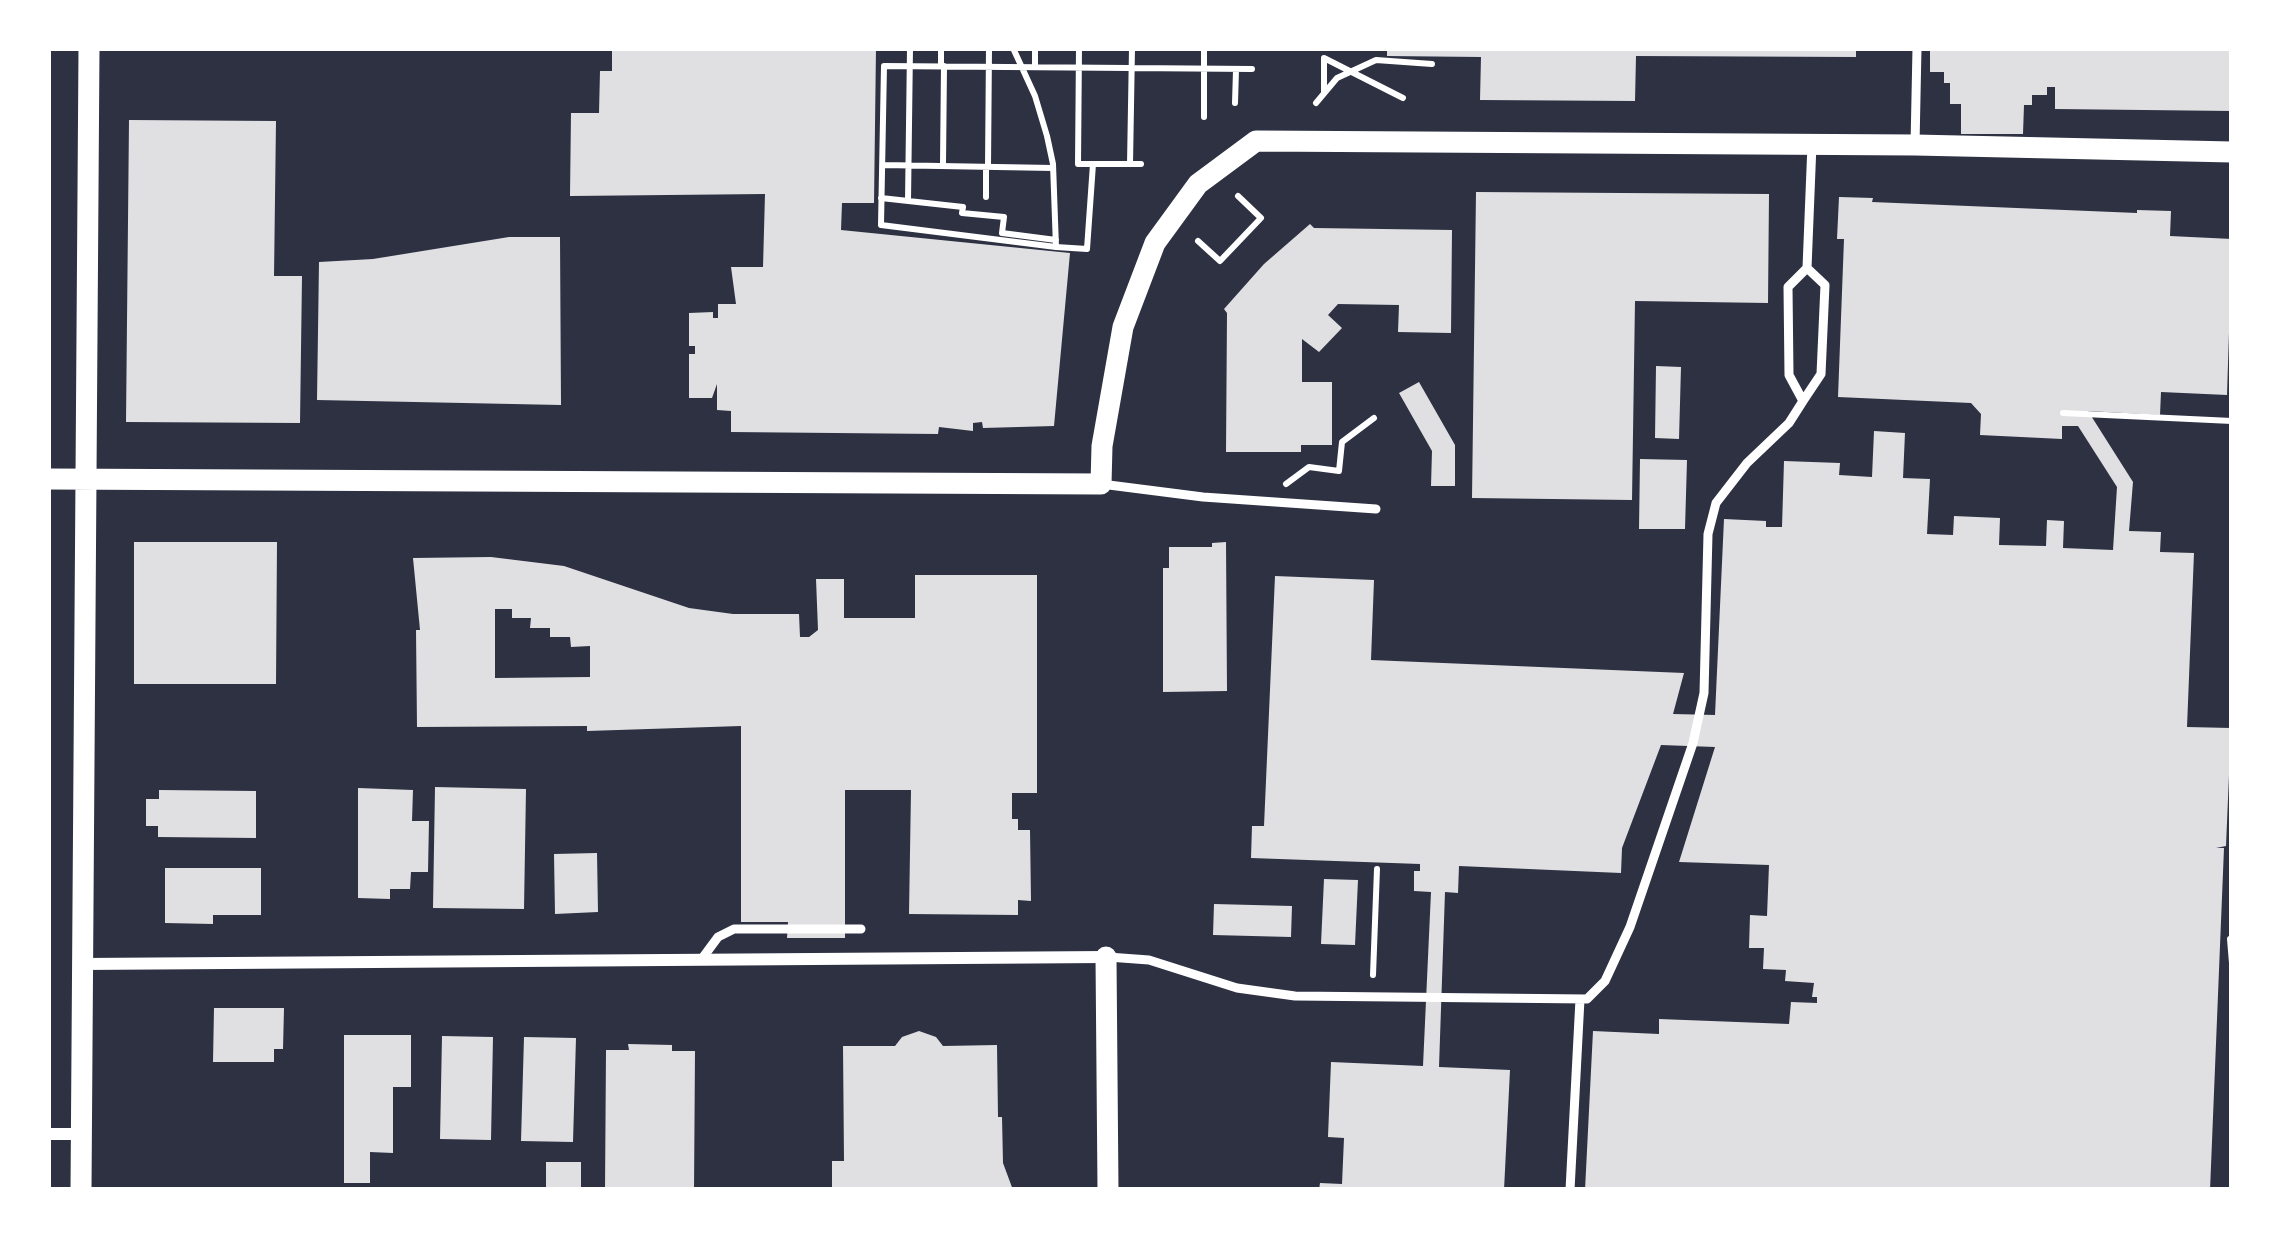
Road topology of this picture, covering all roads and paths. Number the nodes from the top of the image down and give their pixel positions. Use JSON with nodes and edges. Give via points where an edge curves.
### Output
{"nodes":[{"id":1,"x":89,"y":48,"type":"edge"},
{"id":2,"x":910,"y":48,"type":"edge"},
{"id":3,"x":941,"y":48,"type":"edge"},
{"id":4,"x":989,"y":48,"type":"edge"},
{"id":5,"x":1013,"y":48,"type":"edge"},
{"id":6,"x":1035,"y":48,"type":"edge"},
{"id":7,"x":1079,"y":48,"type":"edge"},
{"id":8,"x":1132,"y":48,"type":"edge"},
{"id":9,"x":1204,"y":48,"type":"edge"},
{"id":10,"x":1916,"y":48,"type":"edge"},
{"id":11,"x":1324,"y":53,"type":"edge"},
{"id":12,"x":1432,"y":64,"type":"dead end"},
{"id":13,"x":910,"y":66,"type":"junction"},
{"id":14,"x":942,"y":66,"type":"junction"},
{"id":15,"x":989,"y":67,"type":"junction"},
{"id":16,"x":1023,"y":67,"type":"junction"},
{"id":17,"x":1035,"y":67,"type":"junction"},
{"id":18,"x":1079,"y":68,"type":"junction"},
{"id":19,"x":1132,"y":68,"type":"junction"},
{"id":20,"x":1204,"y":68,"type":"junction"},
{"id":21,"x":1236,"y":69,"type":"junction"},
{"id":22,"x":1252,"y":69,"type":"dead end"},
{"id":23,"x":1349,"y":70,"type":"junction"},
{"id":24,"x":1324,"y":92,"type":"junction"},
{"id":25,"x":1402,"y":98,"type":"dead end"},
{"id":26,"x":1235,"y":103,"type":"dead end"},
{"id":27,"x":1316,"y":104,"type":"dead end"},
{"id":28,"x":1204,"y":117,"type":"dead end"},
{"id":29,"x":1812,"y":144,"type":"junction"},
{"id":30,"x":1915,"y":145,"type":"junction"},
{"id":31,"x":2232,"y":152,"type":"edge"},
{"id":32,"x":882,"y":164,"type":"junction"},
{"id":33,"x":1094,"y":164,"type":"junction"},
{"id":34,"x":1130,"y":164,"type":"junction"},
{"id":35,"x":1142,"y":164,"type":"dead end"},
{"id":36,"x":909,"y":165,"type":"junction"},
{"id":37,"x":943,"y":166,"type":"junction"},
{"id":38,"x":987,"y":167,"type":"junction"},
{"id":39,"x":1053,"y":168,"type":"junction"},
{"id":40,"x":1238,"y":196,"type":"dead end"},
{"id":41,"x":986,"y":197,"type":"dead end"},
{"id":42,"x":881,"y":198,"type":"junction"},
{"id":43,"x":908,"y":201,"type":"junction"},
{"id":44,"x":1198,"y":241,"type":"dead end"},
{"id":45,"x":1056,"y":244,"type":"junction"},
{"id":46,"x":1807,"y":268,"type":"junction"},
{"id":47,"x":1803,"y":401,"type":"junction"},
{"id":48,"x":2063,"y":413,"type":"dead end"},
{"id":49,"x":1374,"y":418,"type":"dead end"},
{"id":50,"x":2232,"y":421,"type":"edge"},
{"id":51,"x":48,"y":479,"type":"edge"},
{"id":52,"x":85,"y":479,"type":"junction"},
{"id":53,"x":1101,"y":484,"type":"junction"},
{"id":54,"x":1272,"y":503,"type":"junction"},
{"id":55,"x":1376,"y":509,"type":"dead end"},
{"id":56,"x":1377,"y":869,"type":"dead end"},
{"id":57,"x":861,"y":929,"type":"dead end"},
{"id":58,"x":2228,"y":939,"type":"edge"},
{"id":59,"x":1106,"y":957,"type":"junction"},
{"id":60,"x":701,"y":960,"type":"junction"},
{"id":61,"x":2232,"y":963,"type":"edge"},
{"id":62,"x":82,"y":964,"type":"junction"},
{"id":63,"x":1373,"y":975,"type":"dead end"},
{"id":64,"x":1580,"y":999,"type":"junction"},
{"id":65,"x":48,"y":1134,"type":"edge"},
{"id":66,"x":81,"y":1134,"type":"junction"},
{"id":67,"x":80,"y":1190,"type":"edge"},
{"id":68,"x":1108,"y":1190,"type":"edge"},
{"id":69,"x":1570,"y":1190,"type":"edge"}],
"edges":[{"from":1,"to":52,"type":"street"},
{"from":2,"to":13,"type":"path"},
{"from":3,"to":14,"type":"path"},
{"from":4,"to":15,"type":"path"},
{"from":5,"to":16,"type":"path"},
{"from":6,"to":17,"type":"path"},
{"from":7,"to":18,"type":"path"},
{"from":8,"to":19,"type":"path"},
{"from":9,"to":20,"type":"path"},
{"from":10,"to":30,"type":"lane"},
{"from":11,"to":23,"type":"path"},
{"from":11,"to":24,"type":"path"},
{"from":12,"to":23,"type":"path","via":[[1376,60]]},
{"from":13,"to":14,"type":"path"},
{"from":13,"to":32,"type":"path","via":[[884,66]]},
{"from":13,"to":36,"type":"path"},
{"from":14,"to":15,"type":"path"},
{"from":14,"to":37,"type":"path"},
{"from":15,"to":16,"type":"path"},
{"from":15,"to":38,"type":"path"},
{"from":16,"to":17,"type":"path"},
{"from":16,"to":39,"type":"path"},
{"from":17,"to":18,"type":"path"},
{"from":18,"to":19,"type":"path"},
{"from":18,"to":33,"type":"path","via":[[1078,164]]},
{"from":19,"to":20,"type":"path"},
{"from":19,"to":34,"type":"path"},
{"from":20,"to":21,"type":"path"},
{"from":20,"to":28,"type":"path"},
{"from":21,"to":22,"type":"path"},
{"from":21,"to":26,"type":"path"},
{"from":23,"to":24,"type":"path"},
{"from":23,"to":25,"type":"path"},
{"from":24,"to":27,"type":"path"},
{"from":29,"to":30,"type":"street"},
{"from":29,"to":46,"type":"lane"},
{"from":29,"to":53,"type":"street","via":[[1256,141],[1198,184],[1155,243],[1123,327]]},
{"from":30,"to":31,"type":"street"},
{"from":32,"to":36,"type":"path"},
{"from":32,"to":42,"type":"path"},
{"from":33,"to":34,"type":"path"},
{"from":33,"to":45,"type":"path","via":[[1087,249]]},
{"from":34,"to":35,"type":"path"},
{"from":36,"to":37,"type":"path"},
{"from":36,"to":43,"type":"path"},
{"from":37,"to":38,"type":"path"},
{"from":38,"to":39,"type":"path"},
{"from":38,"to":41,"type":"path"},
{"from":39,"to":45,"type":"path"},
{"from":40,"to":44,"type":"path","via":[[1261,218],[1220,261]]},
{"from":42,"to":43,"type":"path"},
{"from":42,"to":45,"type":"path","via":[[881,224]]},
{"from":43,"to":45,"type":"path","via":[[1004,217],[1002,233]]},
{"from":46,"to":47,"type":"lane","via":[[1789,287],[1789,375]]},
{"from":46,"to":47,"type":"lane","via":[[1826,285],[1822,374]]},
{"from":47,"to":64,"type":"lane","via":[[1716,503],[1708,533],[1704,693],[1693,743],[1630,927],[1605,982]]},
{"from":48,"to":50,"type":"path"},
{"from":49,"to":54,"type":"path","via":[[1342,442],[1339,471],[1309,466]]},
{"from":51,"to":52,"type":"street"},
{"from":52,"to":53,"type":"street"},
{"from":52,"to":62,"type":"street"},
{"from":53,"to":54,"type":"lane"},
{"from":54,"to":55,"type":"lane"},
{"from":56,"to":63,"type":"path"},
{"from":57,"to":60,"type":"lane","via":[[734,929]]},
{"from":58,"to":61,"type":"path"},
{"from":59,"to":60,"type":"street"},
{"from":59,"to":64,"type":"lane","via":[[1295,996]]},
{"from":59,"to":68,"type":"street"},
{"from":60,"to":62,"type":"street"},
{"from":62,"to":66,"type":"street"},
{"from":64,"to":69,"type":"lane"},
{"from":65,"to":66,"type":"street"},
{"from":66,"to":67,"type":"street"}]}
